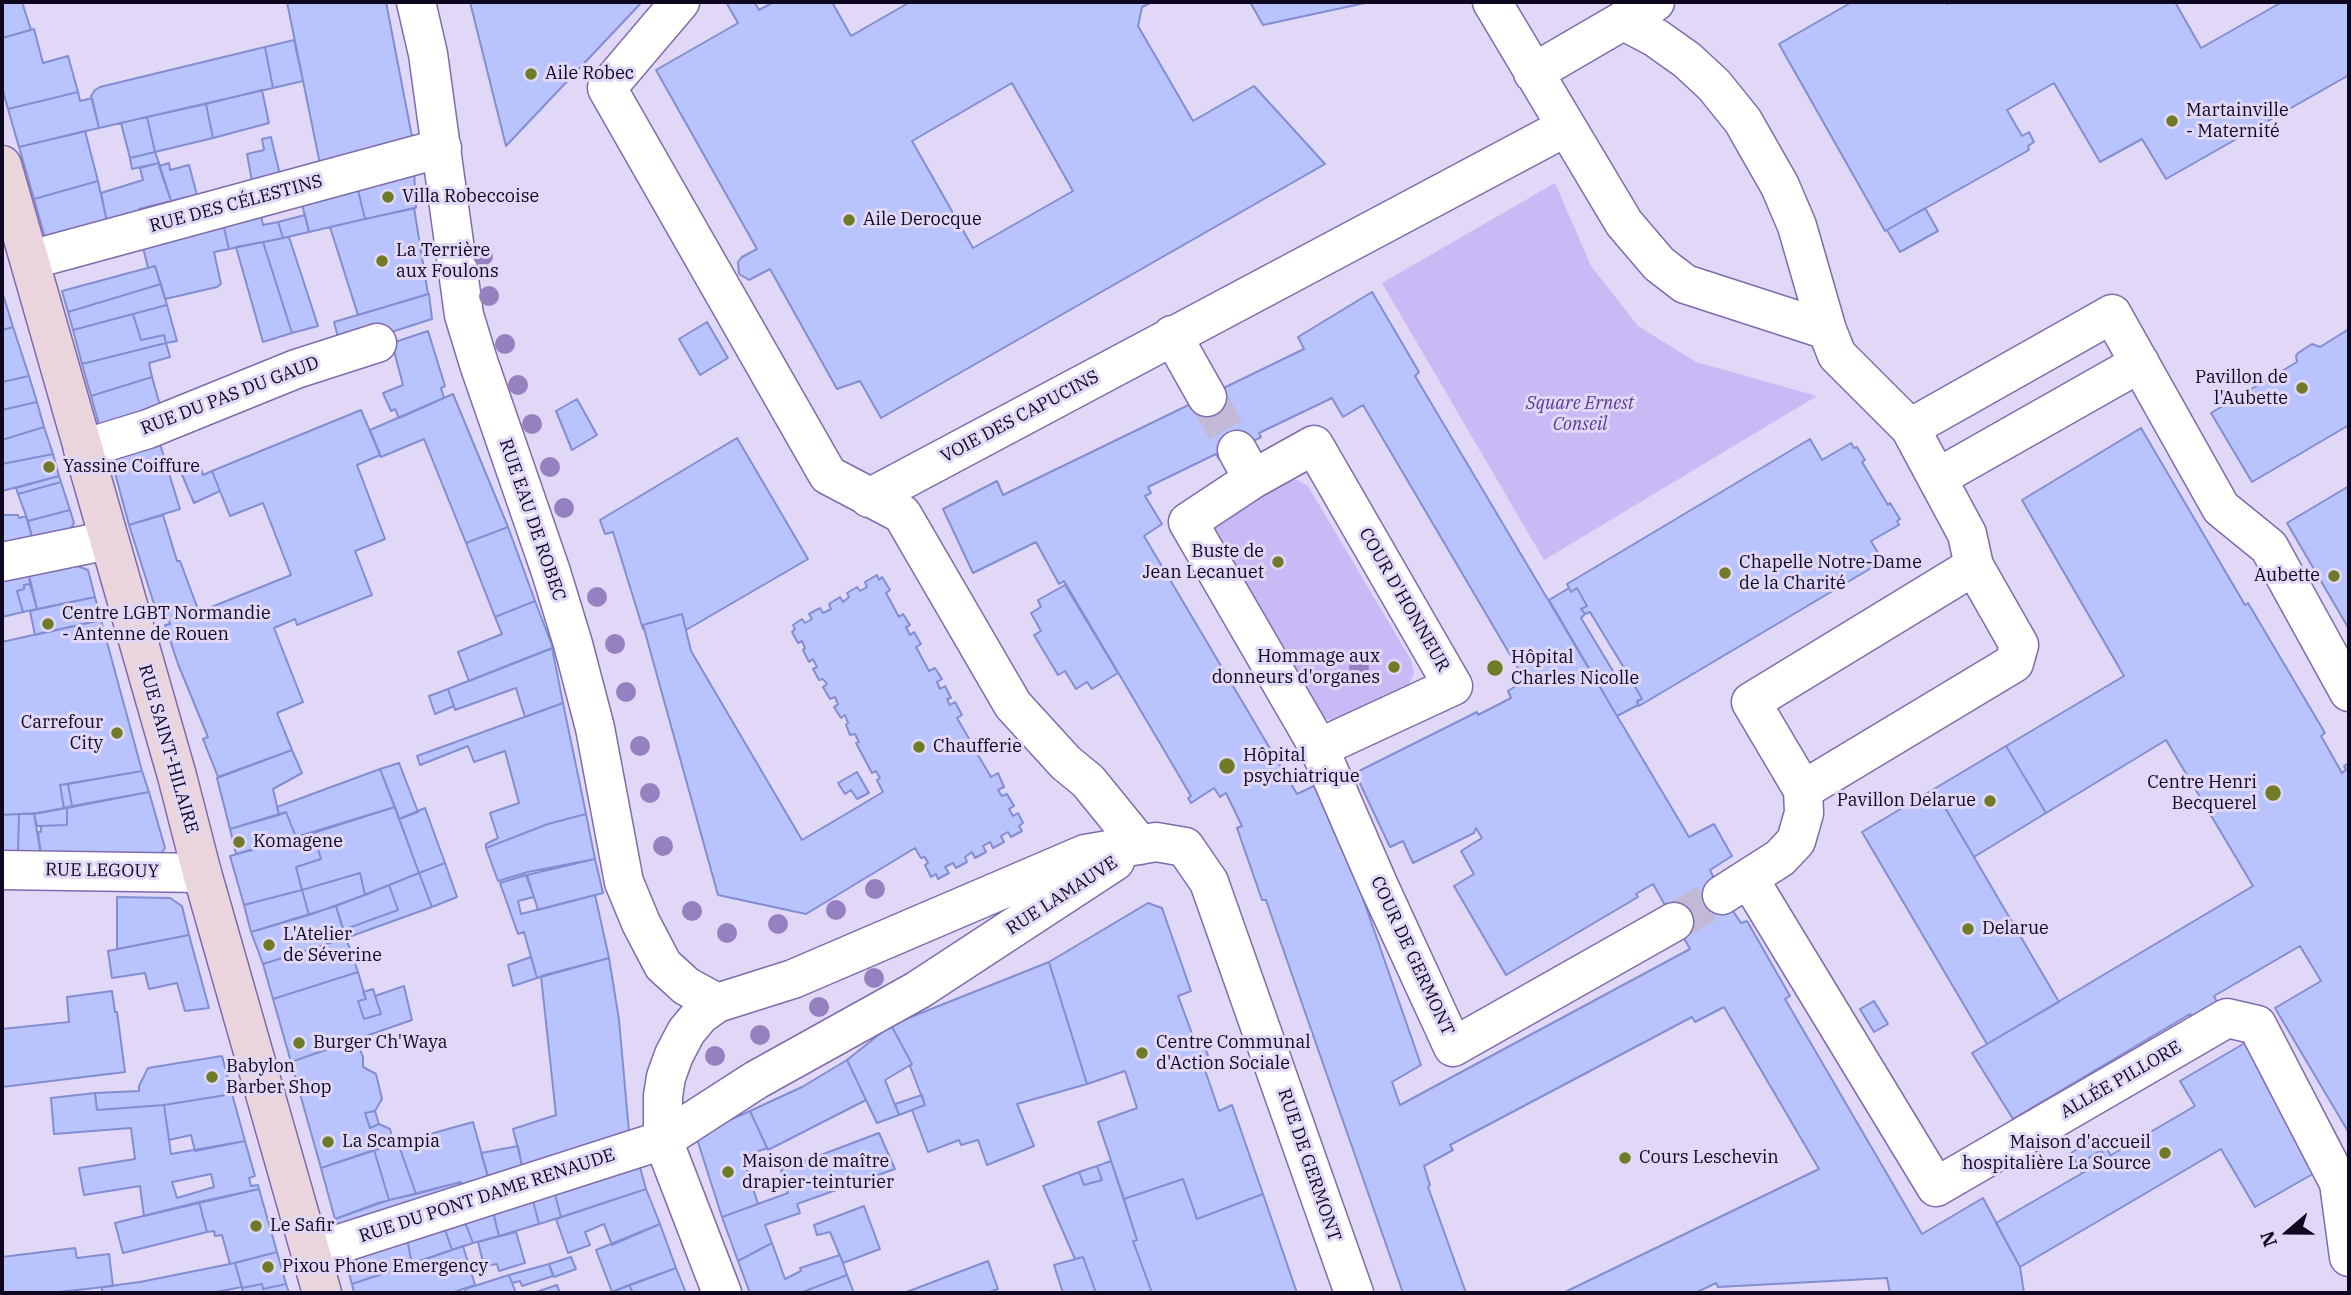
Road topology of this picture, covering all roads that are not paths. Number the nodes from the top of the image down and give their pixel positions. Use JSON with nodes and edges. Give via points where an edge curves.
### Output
{"nodes":[{"id":1,"x":416,"y":2,"type":"edge"},
{"id":2,"x":680,"y":2,"type":"edge"},
{"id":3,"x":1492,"y":2,"type":"edge"},
{"id":4,"x":1639,"y":11,"type":"edge"},
{"id":5,"x":1533,"y":73,"type":"junction"},
{"id":6,"x":1566,"y":127,"type":"junction"},
{"id":7,"x":442,"y":148,"type":"junction"},
{"id":8,"x":2,"y":169,"type":"edge"},
{"id":9,"x":30,"y":260,"type":"junction"},
{"id":10,"x":1827,"y":330,"type":"junction"},
{"id":11,"x":1172,"y":335,"type":"junction"},
{"id":12,"x":377,"y":343,"type":"dead end"},
{"id":13,"x":2140,"y":363,"type":"junction"},
{"id":14,"x":1207,"y":397,"type":"tunnel mouth"},
{"id":15,"x":1910,"y":428,"type":"junction"},
{"id":16,"x":83,"y":449,"type":"junction"},
{"id":17,"x":1937,"y":478,"type":"junction"},
{"id":18,"x":869,"y":498,"type":"junction"},
{"id":19,"x":109,"y":540,"type":"junction"},
{"id":20,"x":2,"y":562,"type":"edge"},
{"id":21,"x":1974,"y":566,"type":"junction"},
{"id":22,"x":2349,"y":692,"type":"edge"},
{"id":23,"x":1319,"y":748,"type":"junction"},
{"id":24,"x":1803,"y":790,"type":"junction"},
{"id":25,"x":1140,"y":845,"type":"junction"},
{"id":26,"x":2,"y":870,"type":"edge"},
{"id":27,"x":202,"y":873,"type":"junction"},
{"id":28,"x":1674,"y":922,"type":"tunnel mouth"},
{"id":29,"x":717,"y":1003,"type":"junction"},
{"id":30,"x":663,"y":1140,"type":"junction"},
{"id":31,"x":311,"y":1253,"type":"junction"},
{"id":32,"x":2349,"y":1257,"type":"edge"},
{"id":33,"x":322,"y":1293,"type":"edge"},
{"id":34,"x":722,"y":1293,"type":"edge"},
{"id":35,"x":1354,"y":1293,"type":"edge"}],
"edges":[{"from":1,"to":7,"type":"street","name":"RUE EAU DE ROBEC"},
{"from":2,"to":18,"type":"street","via":[[607,88],[828,475]]},
{"from":3,"to":5,"type":"street"},
{"from":4,"to":5,"type":"street"},
{"from":4,"to":10,"type":"street","via":[[1656,38],[1714,85],[1743,121],[1797,226]]},
{"from":5,"to":6,"type":"street"},
{"from":6,"to":10,"type":"street","via":[[1624,223],[1659,264],[1685,284]]},
{"from":6,"to":11,"type":"street","name":"VOIE DES CAPUCINS"},
{"from":7,"to":9,"type":"street","name":"RUE DES CÉLESTINS"},
{"from":7,"to":29,"type":"street","name":"RUE EAU DE ROBEC","via":[[464,315],[573,644],[595,728],[624,882],[663,965],[686,986]]},
{"from":8,"to":9,"type":"street","name":"RUE SAINT-HILAIRE"},
{"from":9,"to":16,"type":"street","name":"RUE SAINT-HILAIRE"},
{"from":10,"to":15,"type":"street","via":[[1837,355]]},
{"from":11,"to":14,"type":"street"},
{"from":11,"to":18,"type":"street","name":"VOIE DES CAPUCINS"},
{"from":12,"to":16,"type":"street","name":"RUE DU PAS DU GAUD"},
{"from":13,"to":15,"type":"street","via":[[2112,314]]},
{"from":13,"to":17,"type":"street"},
{"from":13,"to":22,"type":"street","via":[[2221,508],[2269,547]]},
{"from":15,"to":17,"type":"street"},
{"from":16,"to":19,"type":"street","name":"RUE SAINT-HILAIRE"},
{"from":17,"to":21,"type":"street","via":[[1967,534]]},
{"from":18,"to":25,"type":"street","via":[[902,514],[1013,705],[1088,781]]},
{"from":19,"to":20,"type":"street"},
{"from":19,"to":27,"type":"street","name":"RUE SAINT-HILAIRE"},
{"from":21,"to":24,"type":"street","via":[[2019,645],[2014,663]]},
{"from":21,"to":24,"type":"street","via":[[1751,702]]},
{"from":23,"to":23,"type":"street","name":"COUR D'HONNEUR","via":[[1188,522],[1245,464],[1314,445],[1453,685]]},
{"from":23,"to":28,"type":"street","name":"COUR DE GERMONT","via":[[1453,1047]]},
{"from":24,"to":32,"type":"street","name":"ALLÉE PILLORE","via":[[1804,813],[1796,841],[1780,858],[1735,887],[1936,1187],[2227,1018],[2257,1025],[2339,1183]]},
{"from":25,"to":29,"type":"street","name":"RUE LAMAUVE","via":[[1085,854],[793,979]]},
{"from":25,"to":30,"type":"street","name":"RUE LAMAUVE","via":[[918,990],[756,1080]]},
{"from":25,"to":35,"type":"street","name":"RUE DE GERMONT","via":[[1156,842],[1185,847],[1209,882]]},
{"from":26,"to":27,"type":"street","name":"RUE LEGOUY"},
{"from":27,"to":31,"type":"street","name":"RUE SAINT-HILAIRE"},
{"from":29,"to":30,"type":"street","via":[[700,1015],[674,1055],[663,1096]]},
{"from":30,"to":31,"type":"street","name":"RUE DU PONT DAME RENAUDE"},
{"from":30,"to":34,"type":"street"},
{"from":31,"to":33,"type":"street","name":"RUE SAINT-HILAIRE"}]}
